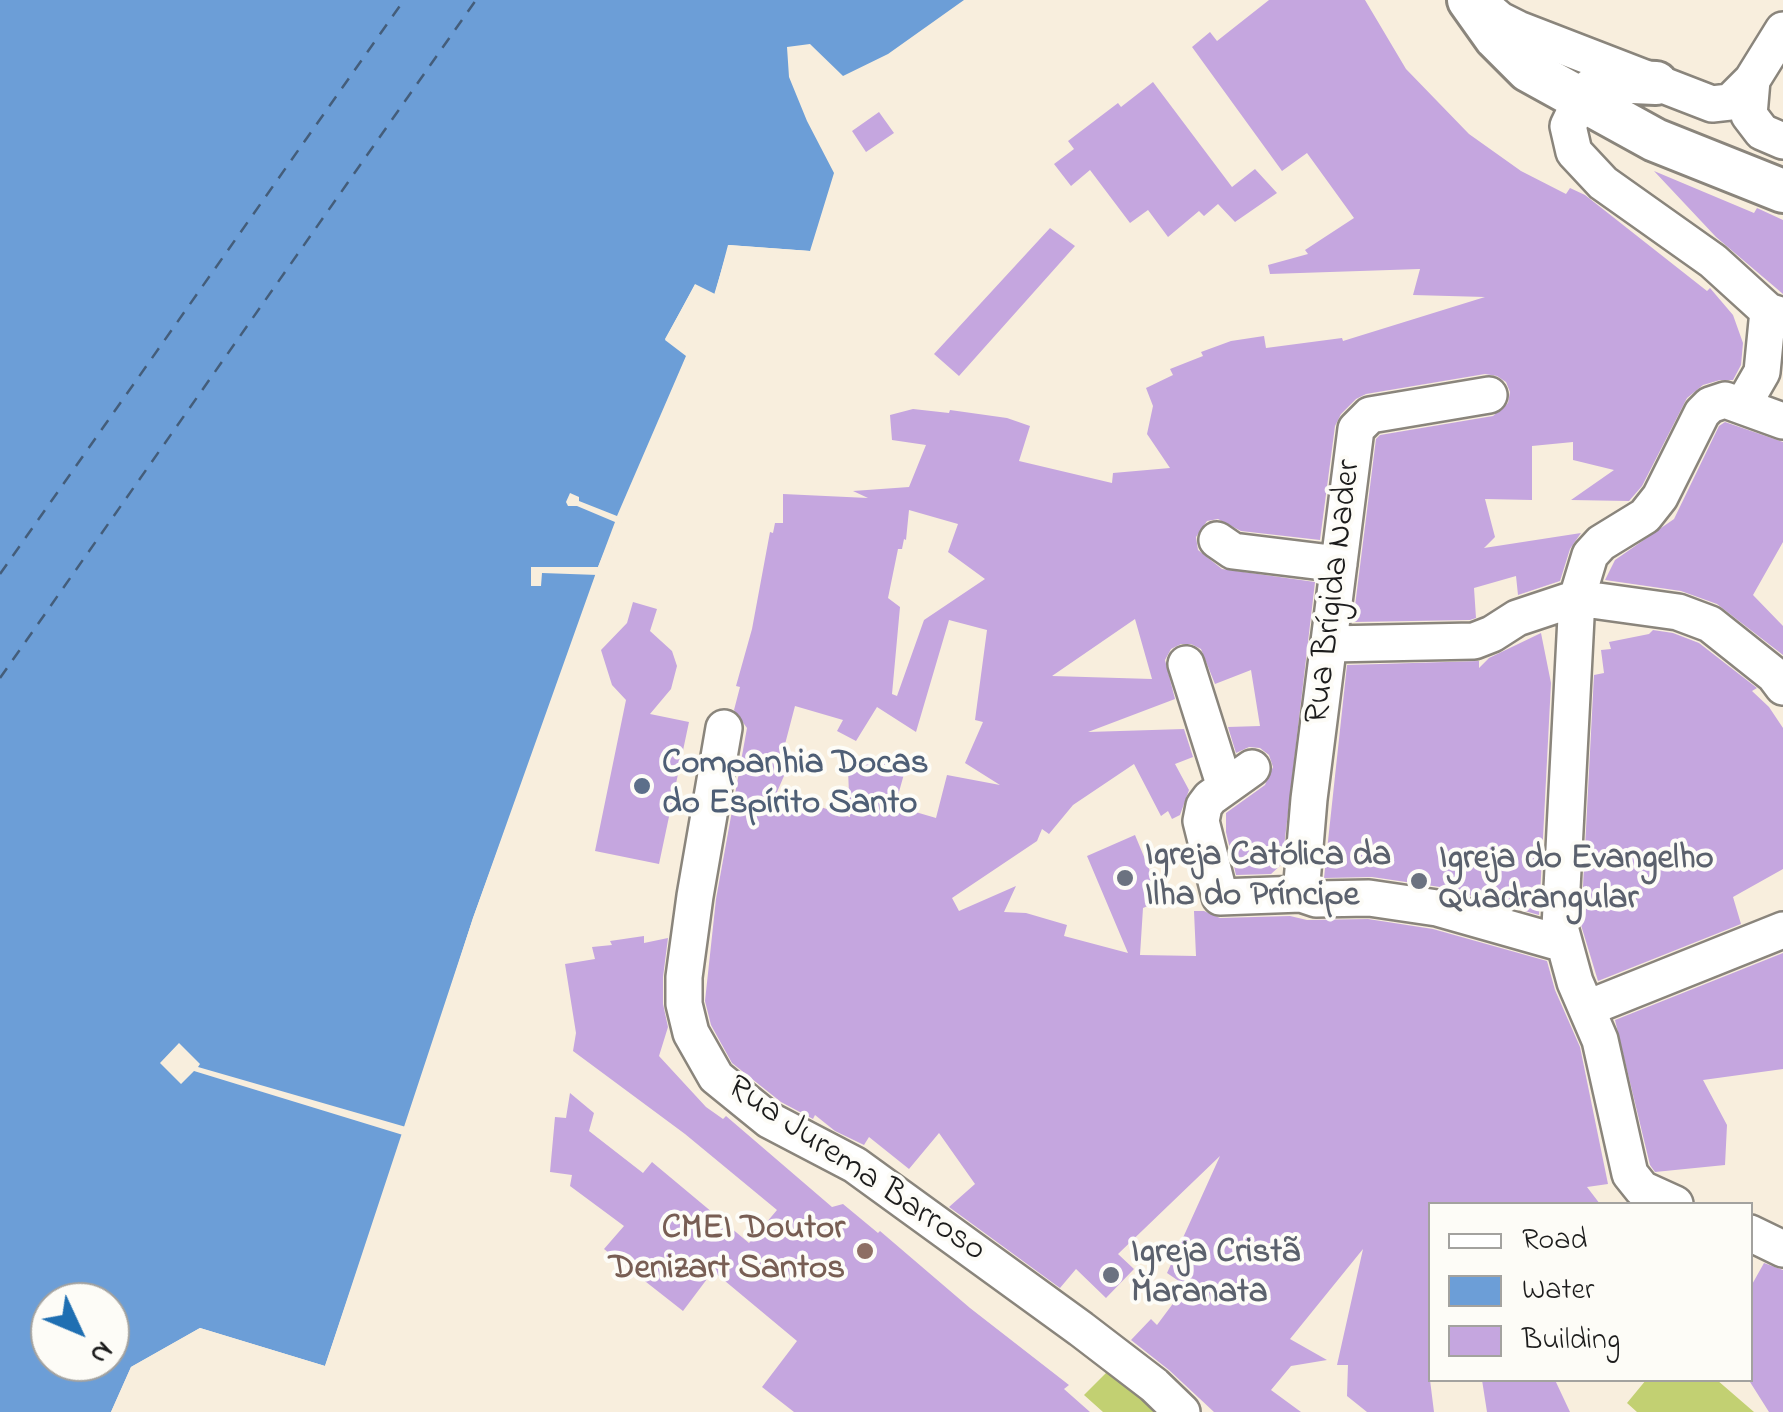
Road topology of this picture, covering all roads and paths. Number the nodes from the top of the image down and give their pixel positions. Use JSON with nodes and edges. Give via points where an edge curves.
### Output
{"nodes":[{"id":1,"x":1472,"y":0,"type":"edge"},
{"id":2,"x":1783,"y":30,"type":"edge"},
{"id":3,"x":1752,"y":80,"type":"junction"},
{"id":4,"x":1656,"y":83,"type":"junction"},
{"id":5,"x":1580,"y":101,"type":"junction"},
{"id":6,"x":1655,"y":140,"type":"junction"},
{"id":7,"x":1783,"y":141,"type":"edge"},
{"id":8,"x":1783,"y":191,"type":"edge"},
{"id":9,"x":1637,"y":206,"type":"junction"},
{"id":10,"x":1776,"y":314,"type":"edge"},
{"id":11,"x":1488,"y":395,"type":"dead end"},
{"id":12,"x":1743,"y":405,"type":"junction"},
{"id":13,"x":1783,"y":421,"type":"edge"},
{"id":14,"x":1217,"y":540,"type":"dead end"},
{"id":15,"x":1340,"y":564,"type":"junction"},
{"id":16,"x":1577,"y":598,"type":"junction"},
{"id":17,"x":1331,"y":644,"type":"junction"},
{"id":18,"x":1186,"y":664,"type":"dead end"},
{"id":19,"x":1783,"y":687,"type":"edge"},
{"id":20,"x":724,"y":728,"type":"dead end"},
{"id":21,"x":1301,"y":894,"type":"junction"},
{"id":22,"x":1783,"y":930,"type":"edge"},
{"id":23,"x":1564,"y":944,"type":"junction"},
{"id":24,"x":1588,"y":1008,"type":"junction"},
{"id":25,"x":1670,"y":1202,"type":"edge"},
{"id":26,"x":1753,"y":1234,"type":"edge"},
{"id":27,"x":1783,"y":1249,"type":"edge"},
{"id":28,"x":1182,"y":1412,"type":"edge"}],
"edges":[{"from":1,"to":4,"type":"street","via":[[1518,29]]},
{"from":1,"to":5,"type":"main road","via":[[1528,70]]},
{"from":2,"to":3,"type":"street"},
{"from":3,"to":4,"type":"street","via":[[1721,104]]},
{"from":3,"to":7,"type":"street","via":[[1749,115],[1762,132]]},
{"from":4,"to":5,"type":"main road","via":[[1609,81]]},
{"from":5,"to":6,"type":"main road"},
{"from":5,"to":9,"type":"street","via":[[1568,126],[1574,152]]},
{"from":6,"to":8,"type":"main road"},
{"from":6,"to":9,"type":"street","via":[[1620,144],[1607,155],[1604,168]]},
{"from":9,"to":10,"type":"street"},
{"from":10,"to":12,"type":"street","via":[[1762,372]]},
{"from":11,"to":15,"type":"street","name":"Rua Brígida Nader","via":[[1362,420]]},
{"from":12,"to":13,"type":"street"},
{"from":12,"to":16,"type":"street","via":[[1717,400],[1702,414],[1645,516],[1590,555]]},
{"from":14,"to":15,"type":"street","via":[[1233,551]]},
{"from":15,"to":17,"type":"street","name":"Rua Brígida Nader"},
{"from":16,"to":17,"type":"street","via":[[1474,641]]},
{"from":16,"to":19,"type":"street","via":[[1678,612],[1710,624]]},
{"from":16,"to":23,"type":"street"},
{"from":17,"to":21,"type":"street","name":"Rua Brígida Nader"},
{"from":18,"to":21,"type":"street","via":[[1238,778],[1210,798],[1201,822],[1220,897]]},
{"from":20,"to":28,"type":"street","name":"Rua Jurema Barroso","via":[[684,976],[692,1033],[716,1077],[769,1120],[855,1165],[1081,1329]]},
{"from":21,"to":23,"type":"street","via":[[1437,908]]},
{"from":22,"to":24,"type":"street"},
{"from":23,"to":24,"type":"street"},
{"from":24,"to":25,"type":"street","via":[[1630,1174],[1642,1190]]},
{"from":26,"to":27,"type":"street"}]}
